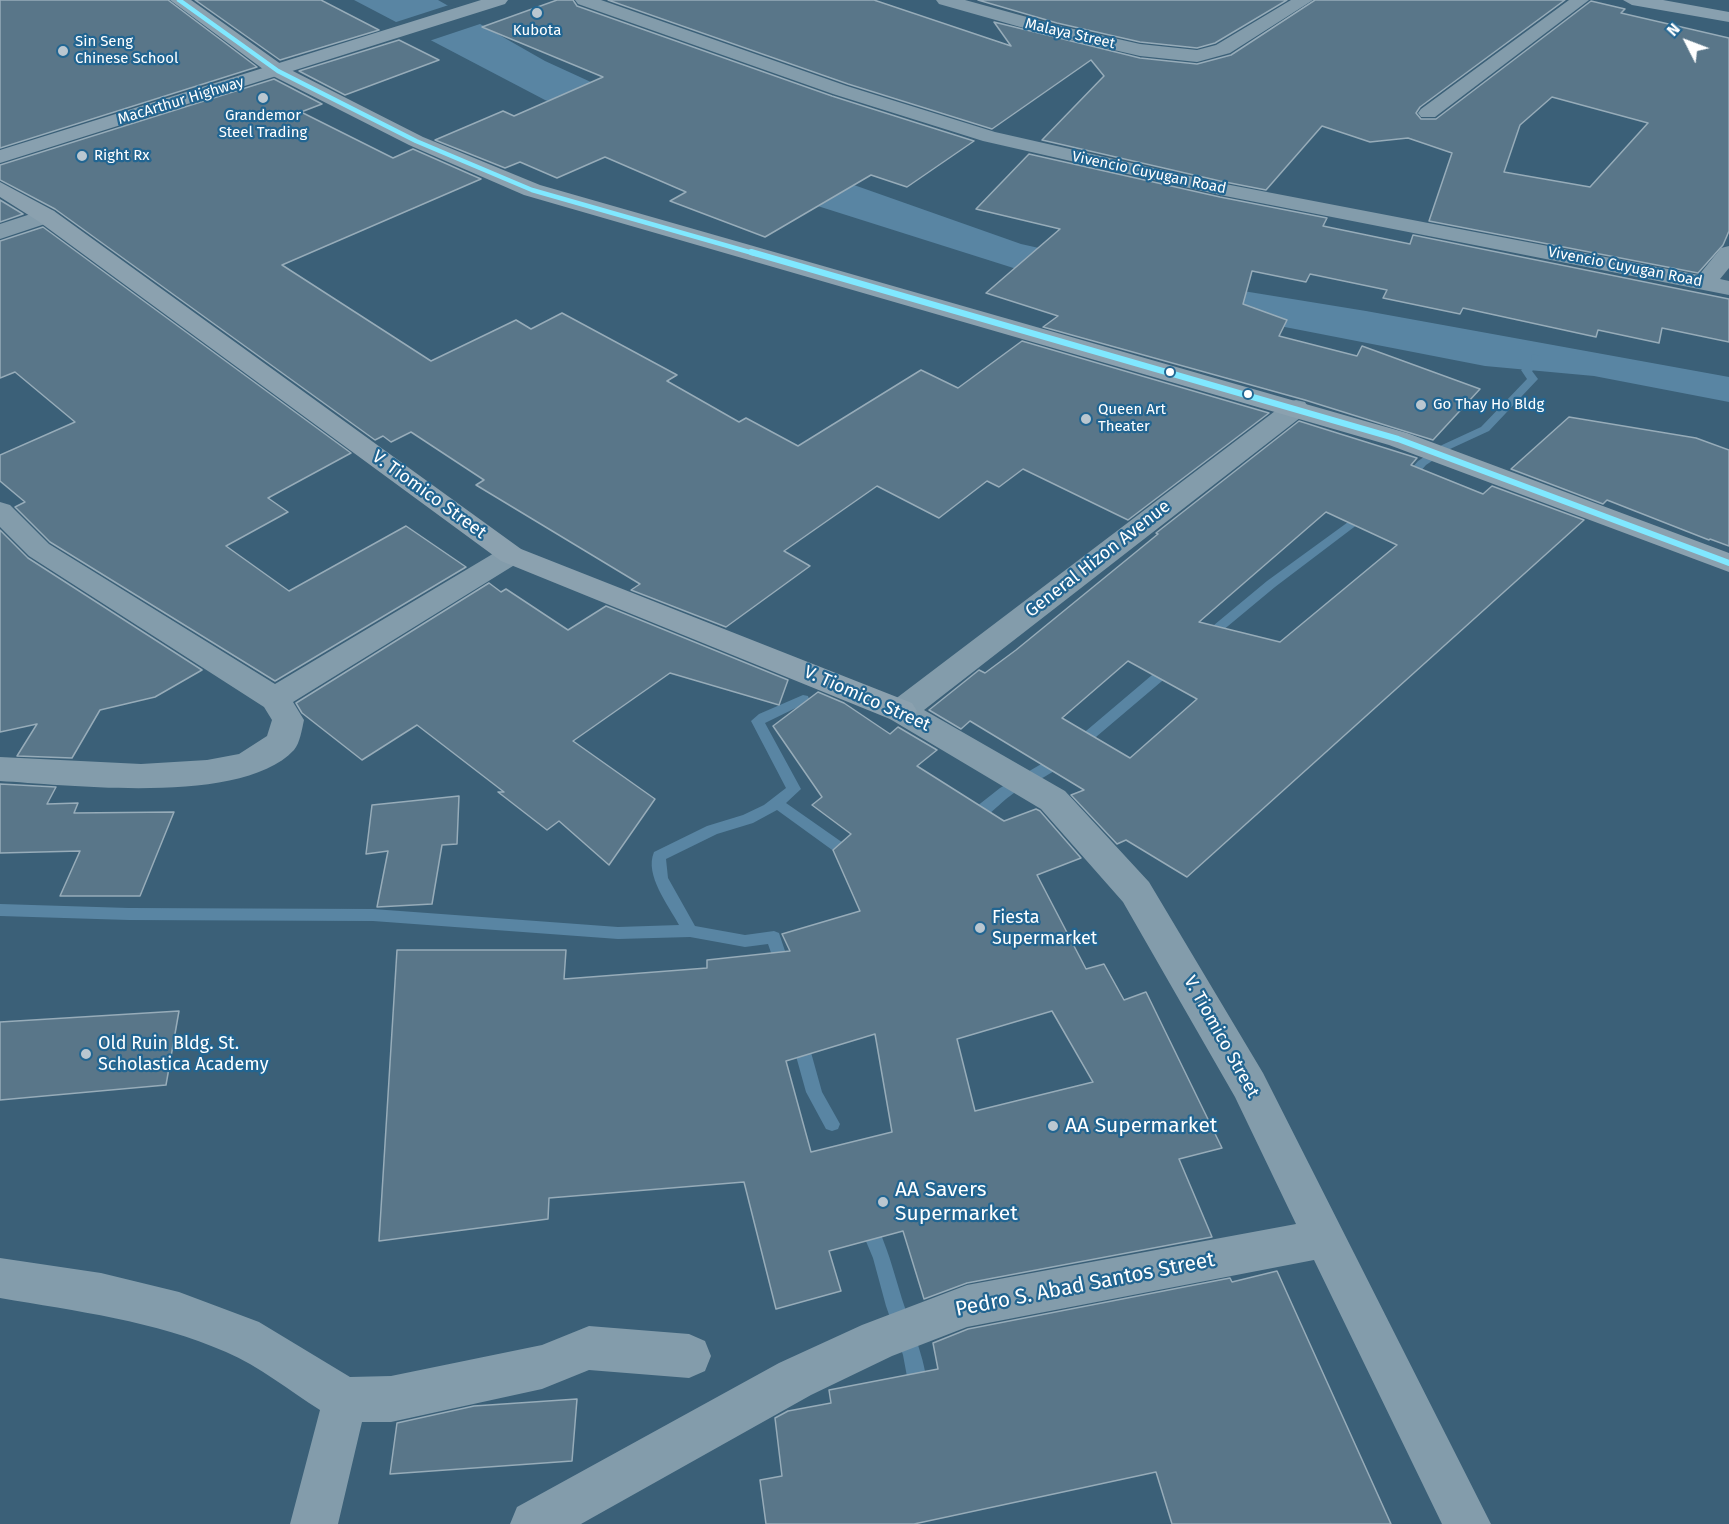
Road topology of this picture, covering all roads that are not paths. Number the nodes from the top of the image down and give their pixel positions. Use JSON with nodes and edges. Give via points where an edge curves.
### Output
{"nodes":[{"id":1,"x":179,"y":0,"type":"edge"},
{"id":2,"x":499,"y":0,"type":"edge"},
{"id":3,"x":584,"y":0,"type":"edge"},
{"id":4,"x":945,"y":0,"type":"edge"},
{"id":5,"x":1304,"y":0,"type":"edge"},
{"id":6,"x":1580,"y":0,"type":"edge"},
{"id":7,"x":1632,"y":0,"type":"edge"},
{"id":8,"x":1729,"y":17,"type":"edge"},
{"id":9,"x":278,"y":71,"type":"junction"},
{"id":10,"x":1428,"y":113,"type":"dead end"},
{"id":11,"x":0,"y":157,"type":"edge"},
{"id":12,"x":0,"y":188,"type":"edge"},
{"id":13,"x":46,"y":216,"type":"junction"},
{"id":14,"x":0,"y":232,"type":"edge"},
{"id":15,"x":1729,"y":253,"type":"edge"},
{"id":16,"x":1705,"y":283,"type":"junction"},
{"id":17,"x":1729,"y":288,"type":"edge"},
{"id":18,"x":1296,"y":408,"type":"junction"},
{"id":19,"x":0,"y":510,"type":"edge"},
{"id":20,"x":511,"y":555,"type":"junction"},
{"id":21,"x":1729,"y":563,"type":"edge"},
{"id":22,"x":275,"y":699,"type":"junction"},
{"id":23,"x":901,"y":711,"type":"junction"},
{"id":24,"x":0,"y":770,"type":"edge"},
{"id":25,"x":1326,"y":1238,"type":"junction"},
{"id":26,"x":0,"y":1278,"type":"edge"},
{"id":27,"x":689,"y":1356,"type":"dead end"},
{"id":28,"x":345,"y":1400,"type":"junction"},
{"id":29,"x":314,"y":1524,"type":"edge"},
{"id":30,"x":534,"y":1524,"type":"edge"},
{"id":31,"x":1467,"y":1524,"type":"edge"}],
"edges":[{"from":1,"to":9,"type":"main road"},
{"from":2,"to":9,"type":"highway","name":"MacArthur Highway"},
{"from":3,"to":16,"type":"street","name":"Vivencio Cuyugan Road","via":[[830,87],[990,137],[1220,189]]},
{"from":4,"to":5,"type":"street","name":"Malaya Street","via":[[1085,38],[1140,50],[1197,56],[1223,49]]},
{"from":6,"to":10,"type":"street"},
{"from":7,"to":8,"type":"highway"},
{"from":9,"to":11,"type":"highway","name":"MacArthur Highway"},
{"from":9,"to":18,"type":"main road","via":[[416,141],[532,190]]},
{"from":12,"to":13,"type":"main road","name":"V. Tiomico Street"},
{"from":13,"to":14,"type":"street"},
{"from":13,"to":20,"type":"main road","name":"V. Tiomico Street"},
{"from":15,"to":16,"type":"street"},
{"from":16,"to":17,"type":"street","name":"Vivencio Cuyugan Road"},
{"from":18,"to":21,"type":"main road","via":[[1428,451]]},
{"from":18,"to":23,"type":"street","name":"General Hizon Avenue"},
{"from":19,"to":22,"type":"street","via":[[39,550]]},
{"from":20,"to":22,"type":"street"},
{"from":20,"to":23,"type":"main road","name":"V. Tiomico Street"},
{"from":22,"to":24,"type":"street","via":[[288,720],[282,742],[248,765],[141,776]]},
{"from":23,"to":25,"type":"street","name":"V. Tiomico Street","via":[[1053,800],[1136,892],[1249,1085]]},
{"from":25,"to":30,"type":"street","name":"Pedro S. Abad Santos Street","via":[[967,1306],[878,1340],[795,1379]]},
{"from":25,"to":31,"type":"street","name":"V. Tiomico Street"},
{"from":26,"to":28,"type":"street","via":[[101,1294],[178,1313],[243,1337]]},
{"from":27,"to":28,"type":"street","via":[[589,1348],[542,1366],[391,1399]]},
{"from":28,"to":29,"type":"street"}]}
